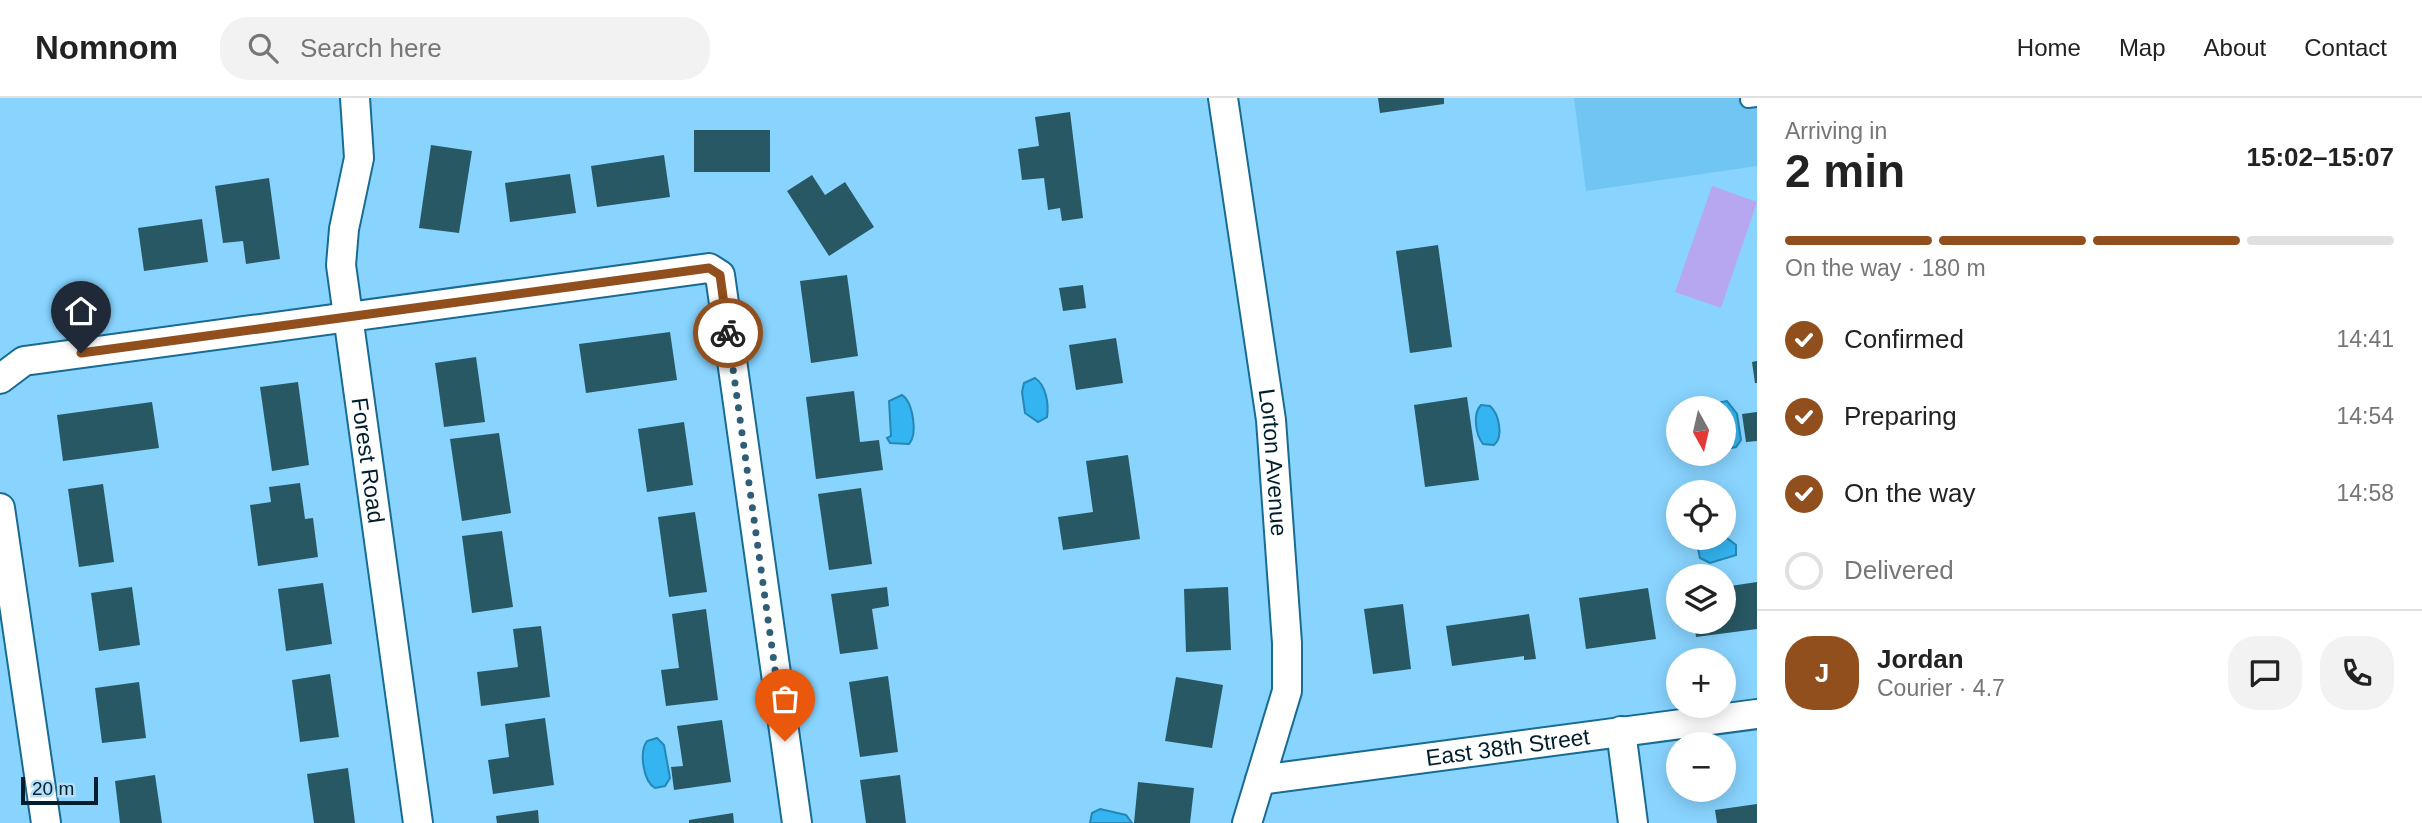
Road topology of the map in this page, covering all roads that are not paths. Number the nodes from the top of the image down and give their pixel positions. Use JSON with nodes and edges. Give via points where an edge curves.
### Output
{"nodes":[{"id":1,"x":355,"y":98,"type":"edge"},
{"id":2,"x":1223,"y":98,"type":"edge"},
{"id":3,"x":349,"y":317,"type":"junction"},
{"id":4,"x":0,"y":379,"type":"edge"},
{"id":5,"x":0,"y":508,"type":"edge"},
{"id":6,"x":1757,"y":714,"type":"edge"},
{"id":7,"x":1621,"y":731,"type":"junction"},
{"id":8,"x":1260,"y":780,"type":"junction"},
{"id":9,"x":46,"y":823,"type":"edge"},
{"id":10,"x":418,"y":823,"type":"edge"},
{"id":11,"x":796,"y":823,"type":"edge"},
{"id":12,"x":1247,"y":823,"type":"edge"},
{"id":13,"x":1633,"y":823,"type":"edge"}],
"edges":[{"from":1,"to":3,"type":"street","name":"Forest Road","via":[[359,158],[341,265]]},
{"from":2,"to":8,"type":"street","name":"Lorton Avenue","via":[[1271,420],[1287,643],[1287,691]]},
{"from":3,"to":4,"type":"street","via":[[27,360]]},
{"from":3,"to":10,"type":"street","name":"Forest Road"},
{"from":3,"to":11,"type":"street","via":[[709,268],[720,275]]},
{"from":5,"to":9,"type":"street"},
{"from":6,"to":7,"type":"street","name":"East 38th Street"},
{"from":7,"to":8,"type":"street","name":"East 38th Street"},
{"from":7,"to":13,"type":"street"},
{"from":8,"to":12,"type":"street","name":"Lorton Avenue"}]}
